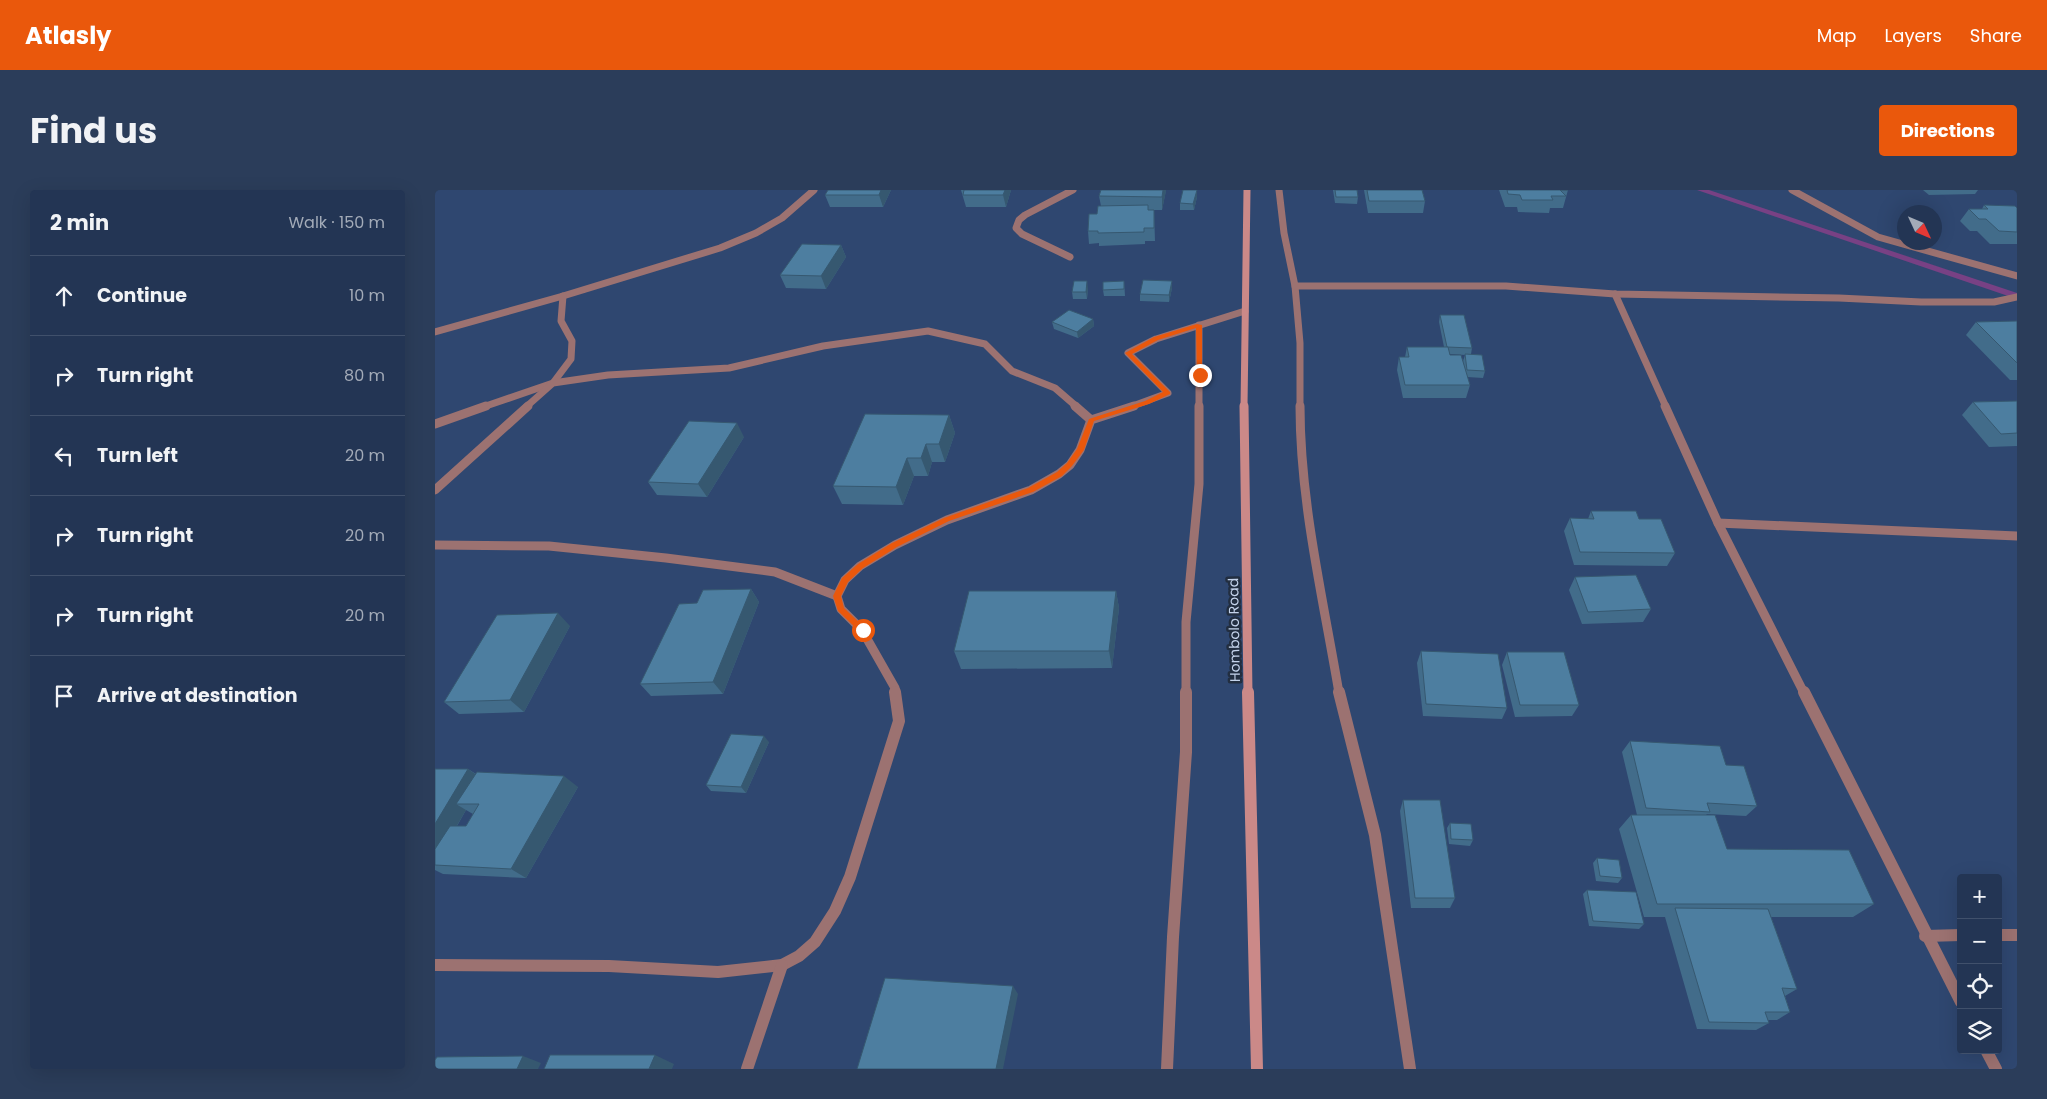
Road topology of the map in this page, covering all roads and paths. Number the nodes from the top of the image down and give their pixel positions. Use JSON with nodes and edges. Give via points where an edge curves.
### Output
{"nodes":[{"id":1,"x":814,"y":190,"type":"edge"},
{"id":2,"x":1073,"y":190,"type":"edge"},
{"id":3,"x":1247,"y":190,"type":"edge"},
{"id":4,"x":1279,"y":190,"type":"edge"},
{"id":5,"x":1792,"y":190,"type":"edge"},
{"id":6,"x":1070,"y":257,"type":"dead end"},
{"id":7,"x":2017,"y":276,"type":"edge"},
{"id":8,"x":1295,"y":286,"type":"junction"},
{"id":9,"x":1615,"y":294,"type":"junction"},
{"id":10,"x":563,"y":296,"type":"junction"},
{"id":11,"x":2017,"y":297,"type":"edge"},
{"id":12,"x":1245,"y":311,"type":"junction"},
{"id":13,"x":1199,"y":325,"type":"junction"},
{"id":14,"x":435,"y":332,"type":"edge"},
{"id":15,"x":553,"y":383,"type":"junction"},
{"id":16,"x":1091,"y":420,"type":"junction"},
{"id":17,"x":435,"y":424,"type":"edge"},
{"id":18,"x":435,"y":490,"type":"edge"},
{"id":19,"x":1718,"y":523,"type":"junction"},
{"id":20,"x":2017,"y":536,"type":"edge"},
{"id":21,"x":435,"y":545,"type":"edge"},
{"id":22,"x":837,"y":596,"type":"junction"},
{"id":23,"x":1957,"y":935,"type":"edge"},
{"id":24,"x":2002,"y":935,"type":"edge"},
{"id":25,"x":2017,"y":935,"type":"edge"},
{"id":26,"x":1925,"y":936,"type":"junction"},
{"id":27,"x":435,"y":964,"type":"edge"},
{"id":28,"x":782,"y":966,"type":"junction"},
{"id":29,"x":1957,"y":995,"type":"edge"},
{"id":30,"x":1988,"y":1054,"type":"edge"},
{"id":31,"x":747,"y":1069,"type":"edge"},
{"id":32,"x":1167,"y":1069,"type":"edge"},
{"id":33,"x":1257,"y":1069,"type":"edge"},
{"id":34,"x":1410,"y":1069,"type":"edge"},
{"id":35,"x":1996,"y":1069,"type":"edge"}],
"edges":[{"from":1,"to":10,"type":"street","via":[[782,218],[720,248]]},
{"from":2,"to":6,"type":"street","via":[[1025,215],[1016,228]]},
{"from":3,"to":12,"type":"street","name":"Hombolo Road"},
{"from":4,"to":8,"type":"street"},
{"from":5,"to":7,"type":"street","via":[[1878,237]]},
{"from":8,"to":9,"type":"street","via":[[1506,286]]},
{"from":8,"to":34,"type":"street","via":[[1300,343],[1300,443],[1309,520],[1341,698],[1375,835]]},
{"from":9,"to":11,"type":"street","via":[[1994,302]]},
{"from":9,"to":19,"type":"street"},
{"from":10,"to":14,"type":"street"},
{"from":10,"to":15,"type":"street","via":[[561,320],[572,341],[571,359]]},
{"from":12,"to":13,"type":"street"},
{"from":12,"to":33,"type":"street","name":"Hombolo Road","via":[[1244,445]]},
{"from":13,"to":16,"type":"street","via":[[1156,339],[1128,353],[1168,393]]},
{"from":13,"to":32,"type":"street","via":[[1199,484],[1186,622],[1186,752]]},
{"from":15,"to":16,"type":"street","via":[[608,375],[729,368],[823,346],[929,331],[985,344],[1012,371],[1055,388]]},
{"from":15,"to":17,"type":"street"},
{"from":15,"to":18,"type":"street"},
{"from":16,"to":22,"type":"street","via":[[1080,450],[1059,474],[1031,490],[947,520],[895,545],[845,580]]},
{"from":19,"to":20,"type":"street"},
{"from":19,"to":26,"type":"street"},
{"from":21,"to":22,"type":"street","via":[[549,546],[666,558],[775,572]]},
{"from":22,"to":28,"type":"street","via":[[841,609],[863,630],[895,688],[899,721],[850,877],[835,911],[815,942]]},
{"from":23,"to":26,"type":"street"},
{"from":24,"to":25,"type":"street"},
{"from":26,"to":29,"type":"street"},
{"from":27,"to":28,"type":"street","via":[[609,966],[718,972]]},
{"from":28,"to":31,"type":"street"},
{"from":30,"to":35,"type":"street"}]}
